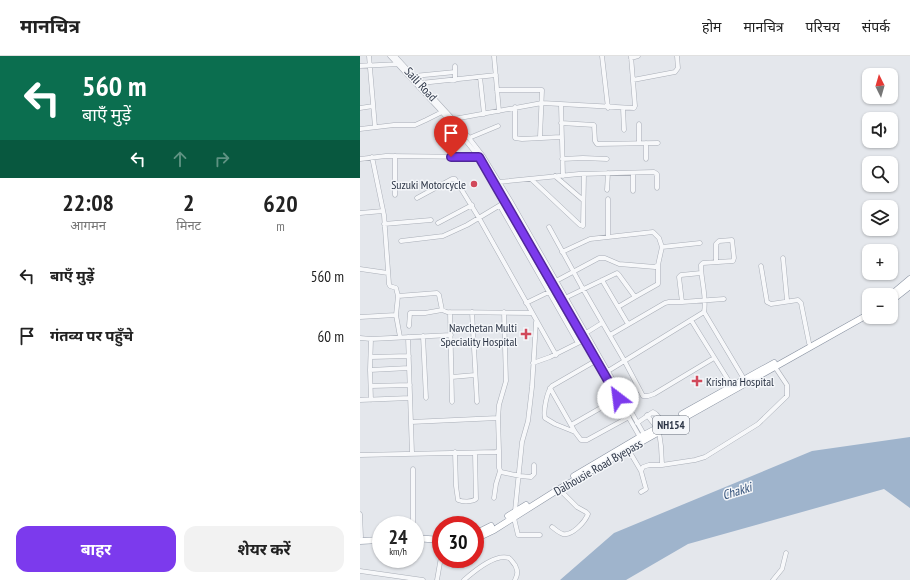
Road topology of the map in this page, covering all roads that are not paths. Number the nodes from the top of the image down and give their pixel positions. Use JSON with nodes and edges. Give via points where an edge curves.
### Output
{"nodes":[{"id":1,"x":369,"y":56,"type":"edge"},
{"id":2,"x":390,"y":56,"type":"edge"},
{"id":3,"x":395,"y":56,"type":"edge"},
{"id":4,"x":494,"y":56,"type":"edge"},
{"id":5,"x":602,"y":56,"type":"edge"},
{"id":6,"x":638,"y":56,"type":"edge"},
{"id":7,"x":677,"y":56,"type":"edge"},
{"id":8,"x":631,"y":57,"type":"edge"},
{"id":9,"x":399,"y":64,"type":"junction"},
{"id":10,"x":360,"y":66,"type":"edge"},
{"id":11,"x":370,"y":66,"type":"junction"},
{"id":12,"x":455,"y":66,"type":"dead end"},
{"id":13,"x":455,"y":72,"type":"junction"},
{"id":14,"x":496,"y":75,"type":"junction"},
{"id":15,"x":414,"y":76,"type":"junction"},
{"id":16,"x":480,"y":77,"type":"junction"},
{"id":17,"x":455,"y":80,"type":"junction"},
{"id":18,"x":633,"y":80,"type":"junction"},
{"id":19,"x":421,"y":83,"type":"junction"},
{"id":20,"x":497,"y":90,"type":"junction"},
{"id":21,"x":542,"y":103,"type":"junction"},
{"id":22,"x":561,"y":105,"type":"junction"},
{"id":23,"x":373,"y":106,"type":"junction"},
{"id":24,"x":515,"y":107,"type":"junction"},
{"id":25,"x":360,"y":108,"type":"edge"},
{"id":26,"x":608,"y":108,"type":"junction"},
{"id":27,"x":623,"y":108,"type":"junction"},
{"id":28,"x":498,"y":111,"type":"junction"},
{"id":29,"x":442,"y":112,"type":"junction"},
{"id":30,"x":484,"y":114,"type":"junction"},
{"id":31,"x":454,"y":119,"type":"junction"},
{"id":32,"x":561,"y":123,"type":"junction"},
{"id":33,"x":639,"y":124,"type":"dead end"},
{"id":34,"x":498,"y":126,"type":"dead end"},
{"id":35,"x":375,"y":127,"type":"junction"},
{"id":36,"x":360,"y":129,"type":"edge"},
{"id":37,"x":624,"y":130,"type":"dead end"},
{"id":38,"x":561,"y":137,"type":"junction"},
{"id":39,"x":469,"y":138,"type":"junction"},
{"id":40,"x":540,"y":138,"type":"junction"},
{"id":41,"x":639,"y":143,"type":"junction"},
{"id":42,"x":646,"y":143,"type":"junction"},
{"id":43,"x":658,"y":143,"type":"dead end"},
{"id":44,"x":395,"y":156,"type":"junction"},
{"id":45,"x":481,"y":156,"type":"junction"},
{"id":46,"x":372,"y":157,"type":"junction"},
{"id":47,"x":360,"y":159,"type":"edge"},
{"id":48,"x":562,"y":159,"type":"junction"},
{"id":49,"x":607,"y":159,"type":"dead end"},
{"id":50,"x":646,"y":159,"type":"dead end"},
{"id":51,"x":608,"y":173,"type":"junction"},
{"id":52,"x":633,"y":173,"type":"junction"},
{"id":53,"x":584,"y":174,"type":"junction"},
{"id":54,"x":554,"y":176,"type":"junction"},
{"id":55,"x":563,"y":176,"type":"junction"},
{"id":56,"x":531,"y":179,"type":"junction"},
{"id":57,"x":499,"y":182,"type":"junction"},
{"id":58,"x":657,"y":188,"type":"dead end"},
{"id":59,"x":608,"y":190,"type":"dead end"},
{"id":60,"x":633,"y":191,"type":"dead end"},
{"id":61,"x":395,"y":195,"type":"dead end"},
{"id":62,"x":417,"y":198,"type":"dead end"},
{"id":63,"x":608,"y":199,"type":"dead end"},
{"id":64,"x":583,"y":200,"type":"junction"},
{"id":65,"x":508,"y":201,"type":"junction"},
{"id":66,"x":472,"y":205,"type":"junction"},
{"id":67,"x":500,"y":206,"type":"junction"},
{"id":68,"x":383,"y":211,"type":"junction"},
{"id":69,"x":360,"y":213,"type":"edge"},
{"id":70,"x":479,"y":218,"type":"junction"},
{"id":71,"x":431,"y":220,"type":"dead end"},
{"id":72,"x":438,"y":223,"type":"dead end"},
{"id":73,"x":384,"y":224,"type":"junction"},
{"id":74,"x":549,"y":227,"type":"dead end"},
{"id":75,"x":608,"y":236,"type":"junction"},
{"id":76,"x":401,"y":241,"type":"dead end"},
{"id":77,"x":700,"y":243,"type":"dead end"},
{"id":78,"x":662,"y":248,"type":"junction"},
{"id":79,"x":562,"y":252,"type":"junction"},
{"id":80,"x":783,"y":258,"type":"dead end"},
{"id":81,"x":716,"y":262,"type":"junction"},
{"id":82,"x":618,"y":263,"type":"junction"},
{"id":83,"x":658,"y":265,"type":"junction"},
{"id":84,"x":762,"y":266,"type":"dead end"},
{"id":85,"x":360,"y":269,"type":"edge"},
{"id":86,"x":573,"y":272,"type":"junction"},
{"id":87,"x":388,"y":273,"type":"junction"},
{"id":88,"x":617,"y":273,"type":"junction"},
{"id":89,"x":701,"y":273,"type":"junction"},
{"id":90,"x":602,"y":280,"type":"junction"},
{"id":91,"x":910,"y":280,"type":"edge"},
{"id":92,"x":556,"y":281,"type":"junction"},
{"id":93,"x":910,"y":286,"type":"edge"},
{"id":94,"x":557,"y":288,"type":"junction"},
{"id":95,"x":583,"y":289,"type":"junction"},
{"id":96,"x":898,"y":289,"type":"edge"},
{"id":97,"x":548,"y":291,"type":"junction"},
{"id":98,"x":898,"y":295,"type":"edge"},
{"id":99,"x":398,"y":296,"type":"junction"},
{"id":100,"x":635,"y":297,"type":"junction"},
{"id":101,"x":565,"y":298,"type":"junction"},
{"id":102,"x":724,"y":299,"type":"dead end"},
{"id":103,"x":705,"y":300,"type":"junction"},
{"id":104,"x":788,"y":300,"type":"junction"},
{"id":105,"x":682,"y":302,"type":"junction"},
{"id":106,"x":526,"y":303,"type":"junction"},
{"id":107,"x":618,"y":307,"type":"junction"},
{"id":108,"x":442,"y":310,"type":"junction"},
{"id":109,"x":450,"y":312,"type":"junction"},
{"id":110,"x":472,"y":312,"type":"junction"},
{"id":111,"x":504,"y":312,"type":"junction"},
{"id":112,"x":704,"y":312,"type":"junction"},
{"id":113,"x":532,"y":313,"type":"junction"},
{"id":114,"x":862,"y":313,"type":"edge"},
{"id":115,"x":396,"y":315,"type":"junction"},
{"id":116,"x":360,"y":317,"type":"edge"},
{"id":117,"x":862,"y":318,"type":"edge"},
{"id":118,"x":536,"y":320,"type":"junction"},
{"id":119,"x":691,"y":320,"type":"junction"},
{"id":120,"x":602,"y":323,"type":"junction"},
{"id":121,"x":628,"y":324,"type":"junction"},
{"id":122,"x":409,"y":326,"type":"dead end"},
{"id":123,"x":586,"y":333,"type":"junction"},
{"id":124,"x":451,"y":334,"type":"junction"},
{"id":125,"x":424,"y":336,"type":"junction"},
{"id":126,"x":610,"y":336,"type":"junction"},
{"id":127,"x":400,"y":337,"type":"junction"},
{"id":128,"x":408,"y":337,"type":"junction"},
{"id":129,"x":360,"y":338,"type":"edge"},
{"id":130,"x":371,"y":338,"type":"junction"},
{"id":131,"x":587,"y":339,"type":"junction"},
{"id":132,"x":578,"y":343,"type":"junction"},
{"id":133,"x":809,"y":343,"type":"junction"},
{"id":134,"x":556,"y":355,"type":"junction"},
{"id":135,"x":409,"y":356,"type":"junction"},
{"id":136,"x":371,"y":357,"type":"junction"},
{"id":137,"x":714,"y":358,"type":"junction"},
{"id":138,"x":597,"y":360,"type":"junction"},
{"id":139,"x":624,"y":360,"type":"junction"},
{"id":140,"x":534,"y":363,"type":"junction"},
{"id":141,"x":775,"y":367,"type":"junction"},
{"id":142,"x":409,"y":368,"type":"junction"},
{"id":143,"x":370,"y":370,"type":"junction"},
{"id":144,"x":608,"y":371,"type":"junction"},
{"id":145,"x":475,"y":375,"type":"junction"},
{"id":146,"x":452,"y":377,"type":"junction"},
{"id":147,"x":744,"y":379,"type":"junction"},
{"id":148,"x":410,"y":385,"type":"junction"},
{"id":149,"x":371,"y":386,"type":"junction"},
{"id":150,"x":732,"y":386,"type":"junction"},
{"id":151,"x":550,"y":388,"type":"junction"},
{"id":152,"x":410,"y":398,"type":"junction"},
{"id":153,"x":426,"y":398,"type":"dead end"},
{"id":154,"x":618,"y":398,"type":"junction"},
{"id":155,"x":360,"y":400,"type":"edge"},
{"id":156,"x":371,"y":400,"type":"junction"},
{"id":157,"x":452,"y":402,"type":"dead end"},
{"id":158,"x":477,"y":402,"type":"dead end"},
{"id":159,"x":647,"y":415,"type":"junction"},
{"id":160,"x":629,"y":417,"type":"junction"},
{"id":161,"x":498,"y":418,"type":"junction"},
{"id":162,"x":411,"y":422,"type":"junction"},
{"id":163,"x":637,"y":423,"type":"junction"},
{"id":164,"x":665,"y":424,"type":"junction"},
{"id":165,"x":571,"y":425,"type":"junction"},
{"id":166,"x":658,"y":430,"type":"junction"},
{"id":167,"x":575,"y":432,"type":"junction"},
{"id":168,"x":643,"y":438,"type":"junction"},
{"id":169,"x":628,"y":449,"type":"junction"},
{"id":170,"x":499,"y":451,"type":"junction"},
{"id":171,"x":455,"y":452,"type":"junction"},
{"id":172,"x":412,"y":453,"type":"junction"},
{"id":173,"x":475,"y":453,"type":"junction"},
{"id":174,"x":360,"y":455,"type":"edge"},
{"id":175,"x":534,"y":465,"type":"dead end"},
{"id":176,"x":662,"y":465,"type":"junction"},
{"id":177,"x":413,"y":469,"type":"dead end"},
{"id":178,"x":641,"y":471,"type":"junction"},
{"id":179,"x":500,"y":472,"type":"junction"},
{"id":180,"x":520,"y":476,"type":"junction"},
{"id":181,"x":559,"y":490,"type":"junction"},
{"id":182,"x":640,"y":492,"type":"dead end"},
{"id":183,"x":494,"y":498,"type":"dead end"},
{"id":184,"x":360,"y":514,"type":"edge"},
{"id":185,"x":514,"y":515,"type":"junction"},
{"id":186,"x":413,"y":516,"type":"edge"},
{"id":187,"x":552,"y":527,"type":"dead end"},
{"id":188,"x":484,"y":530,"type":"edge"},
{"id":189,"x":484,"y":533,"type":"edge"},
{"id":190,"x":540,"y":535,"type":"dead end"},
{"id":191,"x":372,"y":537,"type":"edge"},
{"id":192,"x":360,"y":539,"type":"edge"},
{"id":193,"x":372,"y":540,"type":"edge"},
{"id":194,"x":786,"y":553,"type":"dead end"},
{"id":195,"x":439,"y":568,"type":"edge"},
{"id":196,"x":360,"y":571,"type":"edge"},
{"id":197,"x":423,"y":580,"type":"edge"},
{"id":198,"x":437,"y":580,"type":"edge"},
{"id":199,"x":464,"y":580,"type":"edge"},
{"id":200,"x":515,"y":580,"type":"edge"},
{"id":201,"x":773,"y":580,"type":"edge"}],
"edges":[{"from":1,"to":11,"type":"street"},
{"from":2,"to":9,"type":"street"},
{"from":3,"to":15,"type":"street","name":"Saili Road"},
{"from":4,"to":14,"type":"street"},
{"from":5,"to":26,"type":"street"},
{"from":6,"to":8,"type":"street"},
{"from":7,"to":18,"type":"street","via":[[678,68],[675,72]]},
{"from":8,"to":18,"type":"street"},
{"from":9,"to":11,"type":"street"},
{"from":9,"to":29,"type":"street"},
{"from":10,"to":11,"type":"street"},
{"from":11,"to":23,"type":"street"},
{"from":12,"to":13,"type":"street"},
{"from":13,"to":15,"type":"street"},
{"from":13,"to":17,"type":"street"},
{"from":14,"to":16,"type":"street"},
{"from":14,"to":20,"type":"street"},
{"from":15,"to":19,"type":"street","name":"Saili Road"},
{"from":16,"to":17,"type":"street"},
{"from":16,"to":30,"type":"street"},
{"from":17,"to":19,"type":"street"},
{"from":18,"to":27,"type":"street","via":[[635,107]]},
{"from":19,"to":31,"type":"street","name":"Saili Road"},
{"from":20,"to":21,"type":"street","via":[[542,90]]},
{"from":20,"to":28,"type":"street"},
{"from":21,"to":22,"type":"street"},
{"from":21,"to":24,"type":"street"},
{"from":21,"to":40,"type":"street"},
{"from":22,"to":26,"type":"street"},
{"from":22,"to":32,"type":"street"},
{"from":23,"to":25,"type":"street"},
{"from":23,"to":35,"type":"street"},
{"from":24,"to":28,"type":"street"},
{"from":24,"to":40,"type":"street","via":[[515,138]]},
{"from":26,"to":27,"type":"street"},
{"from":27,"to":37,"type":"street"},
{"from":28,"to":30,"type":"street"},
{"from":29,"to":35,"type":"street","via":[[415,125]]},
{"from":29,"to":45,"type":"street"},
{"from":30,"to":31,"type":"street"},
{"from":31,"to":39,"type":"street","name":"Saili Road"},
{"from":32,"to":38,"type":"street"},
{"from":32,"to":41,"type":"street","via":[[594,126],[597,144]]},
{"from":33,"to":41,"type":"street"},
{"from":34,"to":39,"type":"street"},
{"from":35,"to":36,"type":"street"},
{"from":38,"to":40,"type":"street"},
{"from":38,"to":48,"type":"street"},
{"from":39,"to":45,"type":"street","name":"Saili Road"},
{"from":41,"to":42,"type":"street"},
{"from":42,"to":43,"type":"street"},
{"from":42,"to":50,"type":"street"},
{"from":44,"to":45,"type":"street"},
{"from":44,"to":46,"type":"street"},
{"from":44,"to":61,"type":"street"},
{"from":45,"to":57,"type":"street","name":"Saili Road"},
{"from":45,"to":65,"type":"street"},
{"from":46,"to":47,"type":"street"},
{"from":46,"to":68,"type":"street"},
{"from":48,"to":49,"type":"street"},
{"from":48,"to":55,"type":"street"},
{"from":51,"to":52,"type":"street"},
{"from":51,"to":53,"type":"street"},
{"from":51,"to":59,"type":"street"},
{"from":52,"to":58,"type":"street","via":[[657,173]]},
{"from":52,"to":60,"type":"street"},
{"from":53,"to":55,"type":"street"},
{"from":53,"to":64,"type":"street"},
{"from":54,"to":55,"type":"street"},
{"from":54,"to":56,"type":"street"},
{"from":54,"to":64,"type":"street"},
{"from":56,"to":57,"type":"street"},
{"from":56,"to":64,"type":"street","via":[[582,226]]},
{"from":57,"to":65,"type":"street","name":"Saili Road"},
{"from":62,"to":66,"type":"street","via":[[454,178]]},
{"from":63,"to":75,"type":"street"},
{"from":65,"to":67,"type":"street"},
{"from":65,"to":92,"type":"street","name":"Saili Road"},
{"from":65,"to":94,"type":"street"},
{"from":66,"to":70,"type":"street"},
{"from":66,"to":72,"type":"street"},
{"from":67,"to":70,"type":"street"},
{"from":67,"to":97,"type":"street"},
{"from":68,"to":69,"type":"street"},
{"from":68,"to":73,"type":"street"},
{"from":70,"to":76,"type":"street","via":[[444,236]]},
{"from":70,"to":106,"type":"street"},
{"from":71,"to":73,"type":"street"},
{"from":73,"to":87,"type":"street"},
{"from":74,"to":79,"type":"street"},
{"from":75,"to":78,"type":"street","via":[[653,232],[659,238]]},
{"from":75,"to":79,"type":"street","via":[[585,240]]},
{"from":77,"to":78,"type":"street"},
{"from":78,"to":83,"type":"street"},
{"from":79,"to":86,"type":"street"},
{"from":80,"to":104,"type":"street"},
{"from":81,"to":81,"type":"street","via":[[734,260],[732,240],[719,241],[716,244]]},
{"from":81,"to":89,"type":"street","via":[[702,264]]},
{"from":82,"to":83,"type":"street","via":[[653,267]]},
{"from":82,"to":86,"type":"street","via":[[600,258]]},
{"from":82,"to":88,"type":"street"},
{"from":83,"to":100,"type":"street","via":[[658,284]]},
{"from":84,"to":104,"type":"street","via":[[767,302],[770,304]]},
{"from":85,"to":87,"type":"street"},
{"from":86,"to":92,"type":"street"},
{"from":86,"to":95,"type":"street"},
{"from":87,"to":99,"type":"street","via":[[390,286],[396,288]]},
{"from":88,"to":90,"type":"street"},
{"from":88,"to":100,"type":"street"},
{"from":89,"to":103,"type":"street"},
{"from":89,"to":105,"type":"street","via":[[679,277]]},
{"from":90,"to":95,"type":"street"},
{"from":90,"to":107,"type":"street"},
{"from":91,"to":96,"type":"highway"},
{"from":92,"to":94,"type":"street","name":"Saili Road"},
{"from":93,"to":98,"type":"highway"},
{"from":94,"to":97,"type":"street"},
{"from":94,"to":101,"type":"street","name":"Saili Road"},
{"from":94,"to":131,"type":"street"},
{"from":95,"to":101,"type":"street"},
{"from":95,"to":120,"type":"street"},
{"from":97,"to":106,"type":"street"},
{"from":97,"to":132,"type":"street"},
{"from":99,"to":108,"type":"street","via":[[438,293]]},
{"from":99,"to":115,"type":"street"},
{"from":100,"to":107,"type":"street"},
{"from":101,"to":123,"type":"street","name":"Saili Road"},
{"from":102,"to":103,"type":"street"},
{"from":103,"to":105,"type":"street"},
{"from":103,"to":112,"type":"street"},
{"from":104,"to":133,"type":"street","via":[[798,300],[801,303]]},
{"from":105,"to":121,"type":"street","via":[[667,302]]},
{"from":106,"to":113,"type":"street"},
{"from":107,"to":121,"type":"street"},
{"from":108,"to":109,"type":"street"},
{"from":108,"to":122,"type":"street","via":[[410,313]]},
{"from":109,"to":110,"type":"street"},
{"from":109,"to":124,"type":"street"},
{"from":110,"to":111,"type":"street"},
{"from":110,"to":145,"type":"street"},
{"from":111,"to":113,"type":"street"},
{"from":111,"to":161,"type":"street","via":[[506,381]]},
{"from":112,"to":119,"type":"street"},
{"from":112,"to":147,"type":"street"},
{"from":113,"to":118,"type":"street"},
{"from":114,"to":133,"type":"highway","number":"NH154"},
{"from":115,"to":116,"type":"street"},
{"from":115,"to":127,"type":"street"},
{"from":117,"to":141,"type":"highway","name":"Dalhousie Road Byepass","number":"NH154"},
{"from":118,"to":134,"type":"street"},
{"from":118,"to":140,"type":"street"},
{"from":119,"to":137,"type":"street"},
{"from":119,"to":139,"type":"street"},
{"from":120,"to":123,"type":"street"},
{"from":120,"to":126,"type":"street"},
{"from":121,"to":126,"type":"street"},
{"from":123,"to":131,"type":"street","name":"Saili Road"},
{"from":124,"to":125,"type":"street"},
{"from":124,"to":146,"type":"street"},
{"from":125,"to":128,"type":"street"},
{"from":125,"to":153,"type":"street"},
{"from":126,"to":139,"type":"street"},
{"from":127,"to":128,"type":"street"},
{"from":127,"to":130,"type":"street"},
{"from":128,"to":135,"type":"street"},
{"from":129,"to":130,"type":"street"},
{"from":130,"to":136,"type":"street"},
{"from":131,"to":132,"type":"street"},
{"from":131,"to":138,"type":"street"},
{"from":131,"to":144,"type":"street","name":"Saili Road"},
{"from":132,"to":134,"type":"street"},
{"from":133,"to":147,"type":"highway","number":"NH154"},
{"from":134,"to":140,"type":"street"},
{"from":135,"to":136,"type":"street"},
{"from":135,"to":142,"type":"street"},
{"from":136,"to":143,"type":"street"},
{"from":137,"to":139,"type":"street","via":[[645,397]]},
{"from":137,"to":150,"type":"street"},
{"from":138,"to":151,"type":"street"},
{"from":138,"to":154,"type":"street"},
{"from":139,"to":144,"type":"street"},
{"from":140,"to":180,"type":"street","via":[[529,410],[522,442]]},
{"from":141,"to":166,"type":"highway","name":"Dalhousie Road Byepass","number":"NH154"},
{"from":141,"to":176,"type":"street","via":[[787,385],[787,396],[758,424],[705,458]]},
{"from":142,"to":143,"type":"street"},
{"from":142,"to":148,"type":"street"},
{"from":143,"to":149,"type":"street"},
{"from":144,"to":163,"type":"street","name":"Saili Road"},
{"from":145,"to":146,"type":"street"},
{"from":145,"to":158,"type":"street"},
{"from":146,"to":157,"type":"street"},
{"from":147,"to":150,"type":"highway","number":"NH154"},
{"from":148,"to":149,"type":"street"},
{"from":148,"to":152,"type":"street"},
{"from":149,"to":156,"type":"street"},
{"from":150,"to":164,"type":"highway","number":"NH154"},
{"from":151,"to":165,"type":"street"},
{"from":151,"to":167,"type":"street","via":[[544,413],[546,418]]},
{"from":152,"to":156,"type":"street"},
{"from":152,"to":162,"type":"street"},
{"from":154,"to":160,"type":"street"},
{"from":154,"to":165,"type":"street"},
{"from":155,"to":156,"type":"street"},
{"from":159,"to":163,"type":"street"},
{"from":159,"to":164,"type":"street","via":[[655,412]]},
{"from":159,"to":166,"type":"street"},
{"from":160,"to":167,"type":"street","via":[[587,440],[581,440]]},
{"from":160,"to":168,"type":"street"},
{"from":161,"to":162,"type":"street"},
{"from":161,"to":170,"type":"street"},
{"from":162,"to":172,"type":"street"},
{"from":163,"to":168,"type":"street","name":"Saili Road"},
{"from":164,"to":166,"type":"highway","number":"NH154"},
{"from":165,"to":167,"type":"street"},
{"from":166,"to":168,"type":"highway","name":"Dalhousie Road Byepass","number":"NH154"},
{"from":166,"to":176,"type":"street","via":[[662,446]]},
{"from":168,"to":169,"type":"highway","name":"Dalhousie Road Byepass","number":"NH154"},
{"from":168,"to":185,"type":"highway","number":"NH154"},
{"from":169,"to":178,"type":"street"},
{"from":169,"to":181,"type":"highway","name":"Dalhousie Road Byepass","number":"NH154"},
{"from":170,"to":173,"type":"street"},
{"from":170,"to":179,"type":"street"},
{"from":171,"to":172,"type":"street"},
{"from":171,"to":173,"type":"street"},
{"from":171,"to":173,"type":"street","via":[[456,486],[458,500],[462,501],[476,499]]},
{"from":172,"to":174,"type":"street"},
{"from":175,"to":180,"type":"street","via":[[533,476]]},
{"from":176,"to":178,"type":"street","via":[[645,466]]},
{"from":177,"to":186,"type":"street"},
{"from":178,"to":182,"type":"street","via":[[646,489]]},
{"from":179,"to":180,"type":"street"},
{"from":179,"to":183,"type":"street"},
{"from":180,"to":185,"type":"street"},
{"from":181,"to":185,"type":"highway","name":"Dalhousie Road Byepass","number":"NH154"},
{"from":181,"to":187,"type":"street","via":[[588,514],[576,529],[566,534]]},
{"from":184,"to":192,"type":"street"},
{"from":185,"to":188,"type":"highway","number":"NH154"},
{"from":185,"to":189,"type":"highway","name":"Dalhousie Road Byepass","number":"NH154"},
{"from":185,"to":190,"type":"street","via":[[518,535]]},
{"from":191,"to":192,"type":"highway"},
{"from":192,"to":193,"type":"highway"},
{"from":194,"to":201,"type":"street","via":[[782,569]]},
{"from":195,"to":198,"type":"street"},
{"from":196,"to":197,"type":"street"},
{"from":199,"to":200,"type":"street","via":[[487,563],[498,558],[506,558],[512,560],[517,571]]}]}
